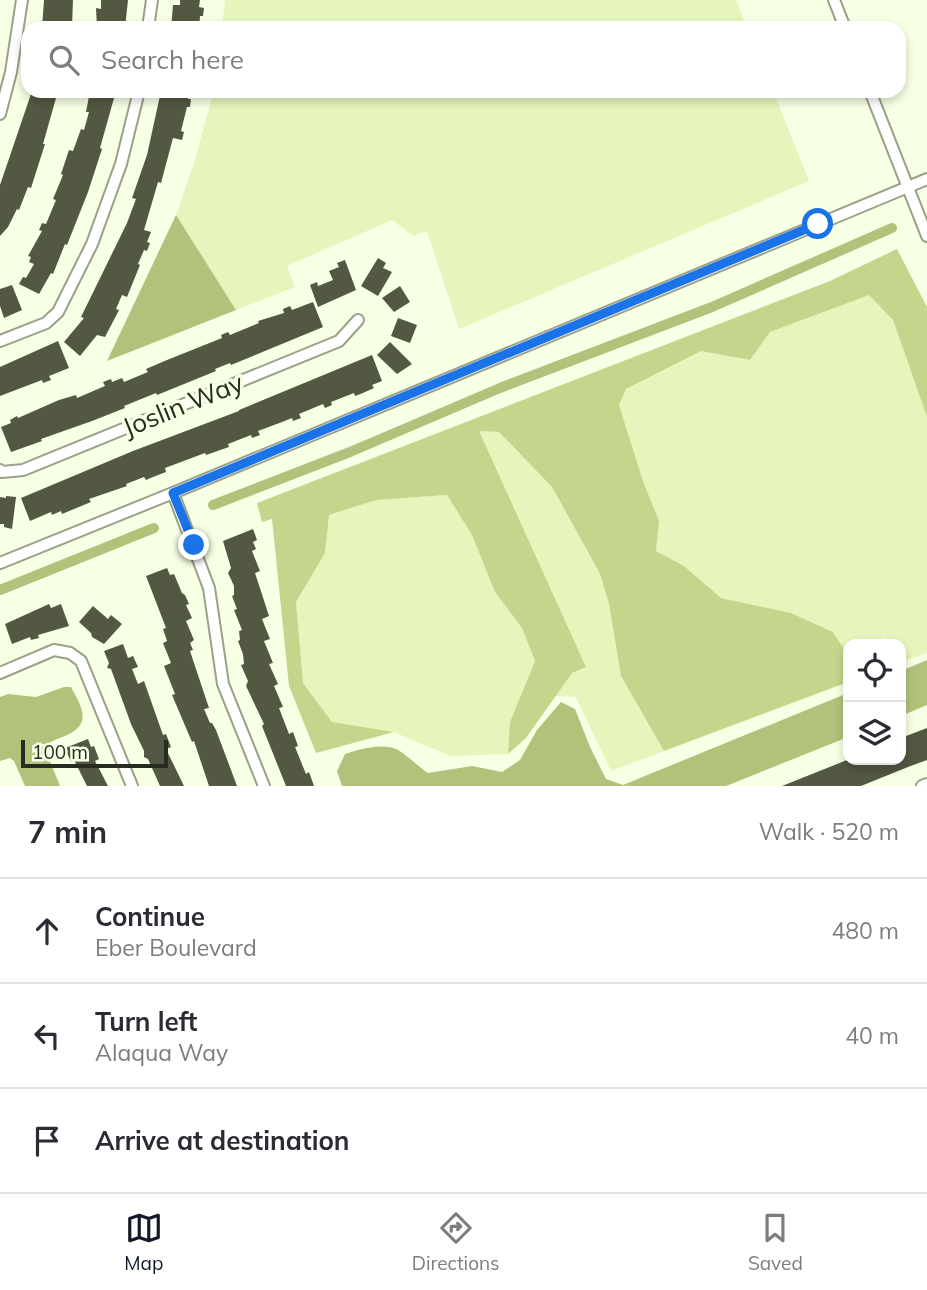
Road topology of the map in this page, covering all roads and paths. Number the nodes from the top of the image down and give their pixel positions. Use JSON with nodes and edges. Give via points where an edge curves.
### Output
{"nodes":[{"id":1,"x":22,"y":0,"type":"edge"},
{"id":2,"x":152,"y":0,"type":"edge"},
{"id":3,"x":834,"y":0,"type":"edge"},
{"id":4,"x":149,"y":21,"type":"edge"},
{"id":5,"x":842,"y":21,"type":"edge"},
{"id":6,"x":137,"y":98,"type":"edge"},
{"id":7,"x":873,"y":98,"type":"edge"},
{"id":8,"x":0,"y":114,"type":"edge"},
{"id":9,"x":927,"y":179,"type":"edge"},
{"id":10,"x":908,"y":186,"type":"junction"},
{"id":11,"x":927,"y":236,"type":"edge"},
{"id":12,"x":358,"y":320,"type":"dead end"},
{"id":13,"x":0,"y":341,"type":"edge"},
{"id":14,"x":0,"y":470,"type":"edge"},
{"id":15,"x":173,"y":493,"type":"junction"},
{"id":16,"x":0,"y":563,"type":"edge"},
{"id":17,"x":0,"y":671,"type":"edge"},
{"id":18,"x":927,"y":784,"type":"edge"},
{"id":19,"x":132,"y":786,"type":"edge"},
{"id":20,"x":264,"y":786,"type":"edge"},
{"id":21,"x":922,"y":786,"type":"edge"}],
"edges":[{"from":1,"to":8,"type":"street","via":[[12,72]]},
{"from":2,"to":4,"type":"street"},
{"from":3,"to":5,"type":"street"},
{"from":6,"to":13,"type":"street","via":[[117,176],[92,244],[58,312],[46,323]]},
{"from":7,"to":10,"type":"street"},
{"from":9,"to":10,"type":"street"},
{"from":10,"to":11,"type":"street"},
{"from":10,"to":15,"type":"street"},
{"from":12,"to":14,"type":"street","name":"Joslin Way","via":[[339,341],[23,470]]},
{"from":15,"to":16,"type":"street"},
{"from":15,"to":20,"type":"street","via":[[209,588],[223,684]]},
{"from":17,"to":19,"type":"street","via":[[54,650],[81,661]]},
{"from":18,"to":21,"type":"street"}]}
